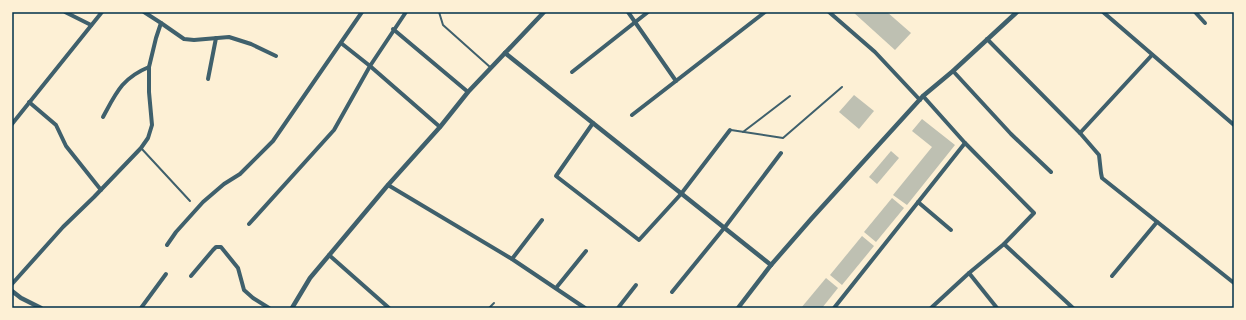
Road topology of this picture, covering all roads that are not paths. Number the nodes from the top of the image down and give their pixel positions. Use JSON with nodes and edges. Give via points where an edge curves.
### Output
{"nodes":[{"id":1,"x":65,"y":12,"type":"edge"},
{"id":2,"x":102,"y":12,"type":"edge"},
{"id":3,"x":144,"y":12,"type":"edge"},
{"id":4,"x":362,"y":12,"type":"edge"},
{"id":5,"x":406,"y":12,"type":"edge"},
{"id":6,"x":439,"y":12,"type":"edge"},
{"id":7,"x":544,"y":12,"type":"edge"},
{"id":8,"x":628,"y":12,"type":"edge"},
{"id":9,"x":648,"y":12,"type":"edge"},
{"id":10,"x":765,"y":12,"type":"edge"},
{"id":11,"x":829,"y":12,"type":"edge"},
{"id":12,"x":1017,"y":12,"type":"edge"},
{"id":13,"x":1103,"y":12,"type":"edge"},
{"id":14,"x":1196,"y":12,"type":"edge"},
{"id":15,"x":635,"y":22,"type":"junction"},
{"id":16,"x":1205,"y":22,"type":"dead end"},
{"id":17,"x":161,"y":23,"type":"junction"},
{"id":18,"x":91,"y":25,"type":"junction"},
{"id":19,"x":393,"y":29,"type":"junction"},
{"id":20,"x":216,"y":38,"type":"junction"},
{"id":21,"x":987,"y":39,"type":"junction"},
{"id":22,"x":341,"y":43,"type":"junction"},
{"id":23,"x":505,"y":53,"type":"junction"},
{"id":24,"x":1152,"y":55,"type":"junction"},
{"id":25,"x":276,"y":56,"type":"dead end"},
{"id":26,"x":370,"y":66,"type":"junction"},
{"id":27,"x":149,"y":67,"type":"junction"},
{"id":28,"x":491,"y":67,"type":"junction"},
{"id":29,"x":952,"y":71,"type":"junction"},
{"id":30,"x":572,"y":72,"type":"dead end"},
{"id":31,"x":208,"y":79,"type":"dead end"},
{"id":32,"x":676,"y":81,"type":"junction"},
{"id":33,"x":842,"y":87,"type":"dead end"},
{"id":34,"x":468,"y":92,"type":"junction"},
{"id":35,"x":790,"y":96,"type":"dead end"},
{"id":36,"x":921,"y":98,"type":"junction"},
{"id":37,"x":29,"y":102,"type":"junction"},
{"id":38,"x":632,"y":115,"type":"dead end"},
{"id":39,"x":103,"y":118,"type":"dead end"},
{"id":40,"x":593,"y":123,"type":"junction"},
{"id":41,"x":12,"y":124,"type":"edge"},
{"id":42,"x":1234,"y":125,"type":"edge"},
{"id":43,"x":440,"y":127,"type":"junction"},
{"id":44,"x":730,"y":130,"type":"joint"},
{"id":45,"x":743,"y":132,"type":"junction"},
{"id":46,"x":1080,"y":133,"type":"junction"},
{"id":47,"x":965,"y":143,"type":"junction"},
{"id":48,"x":141,"y":148,"type":"junction"},
{"id":49,"x":781,"y":153,"type":"dead end"},
{"id":50,"x":1051,"y":172,"type":"dead end"},
{"id":51,"x":388,"y":185,"type":"junction"},
{"id":52,"x":101,"y":190,"type":"junction"},
{"id":53,"x":681,"y":194,"type":"junction"},
{"id":54,"x":190,"y":201,"type":"dead end"},
{"id":55,"x":918,"y":202,"type":"junction"},
{"id":56,"x":542,"y":220,"type":"dead end"},
{"id":57,"x":1157,"y":222,"type":"junction"},
{"id":58,"x":249,"y":224,"type":"dead end"},
{"id":59,"x":724,"y":227,"type":"junction"},
{"id":60,"x":951,"y":230,"type":"dead end"},
{"id":61,"x":1004,"y":244,"type":"junction"},
{"id":62,"x":167,"y":245,"type":"dead end"},
{"id":63,"x":586,"y":251,"type":"dead end"},
{"id":64,"x":329,"y":254,"type":"junction"},
{"id":65,"x":512,"y":259,"type":"junction"},
{"id":66,"x":771,"y":265,"type":"junction"},
{"id":67,"x":969,"y":272,"type":"junction"},
{"id":68,"x":166,"y":274,"type":"dead end"},
{"id":69,"x":191,"y":276,"type":"dead end"},
{"id":70,"x":1112,"y":276,"type":"dead end"},
{"id":71,"x":1234,"y":283,"type":"edge"},
{"id":72,"x":12,"y":284,"type":"edge"},
{"id":73,"x":636,"y":285,"type":"dead end"},
{"id":74,"x":556,"y":288,"type":"junction"},
{"id":75,"x":12,"y":291,"type":"edge"},
{"id":76,"x":672,"y":292,"type":"dead end"},
{"id":77,"x":494,"y":303,"type":"dead end"},
{"id":78,"x":37,"y":307,"type":"edge"},
{"id":79,"x":140,"y":308,"type":"edge"},
{"id":80,"x":269,"y":308,"type":"edge"},
{"id":81,"x":292,"y":308,"type":"edge"},
{"id":82,"x":389,"y":308,"type":"edge"},
{"id":83,"x":489,"y":308,"type":"edge"},
{"id":84,"x":585,"y":308,"type":"edge"},
{"id":85,"x":618,"y":308,"type":"edge"},
{"id":86,"x":738,"y":308,"type":"edge"},
{"id":87,"x":834,"y":308,"type":"edge"},
{"id":88,"x":931,"y":308,"type":"edge"},
{"id":89,"x":997,"y":308,"type":"edge"},
{"id":90,"x":1074,"y":308,"type":"edge"}],
"edges":[{"from":1,"to":18,"type":"street"},
{"from":2,"to":18,"type":"street"},
{"from":3,"to":17,"type":"street"},
{"from":4,"to":22,"type":"street"},
{"from":5,"to":19,"type":"street"},
{"from":6,"to":28,"type":"lane","via":[[443,25]]},
{"from":7,"to":23,"type":"street"},
{"from":8,"to":15,"type":"street"},
{"from":9,"to":15,"type":"street"},
{"from":10,"to":32,"type":"street"},
{"from":11,"to":36,"type":"street","via":[[875,52]]},
{"from":12,"to":21,"type":"street"},
{"from":13,"to":24,"type":"street"},
{"from":14,"to":16,"type":"street"},
{"from":15,"to":30,"type":"street"},
{"from":15,"to":32,"type":"street"},
{"from":17,"to":20,"type":"street","via":[[184,39]]},
{"from":17,"to":27,"type":"street"},
{"from":18,"to":37,"type":"street"},
{"from":19,"to":26,"type":"street"},
{"from":19,"to":34,"type":"street"},
{"from":20,"to":25,"type":"street","via":[[237,39]]},
{"from":20,"to":31,"type":"street"},
{"from":21,"to":29,"type":"street"},
{"from":21,"to":46,"type":"street"},
{"from":22,"to":26,"type":"street"},
{"from":22,"to":62,"type":"street","via":[[273,141],[240,174],[203,202]]},
{"from":23,"to":28,"type":"street"},
{"from":23,"to":40,"type":"street"},
{"from":24,"to":42,"type":"street"},
{"from":24,"to":46,"type":"street"},
{"from":26,"to":43,"type":"street"},
{"from":26,"to":58,"type":"street","via":[[334,130]]},
{"from":27,"to":39,"type":"street","via":[[124,82]]},
{"from":27,"to":48,"type":"street","via":[[152,125],[148,138]]},
{"from":28,"to":34,"type":"street"},
{"from":29,"to":36,"type":"street"},
{"from":29,"to":50,"type":"street"},
{"from":32,"to":38,"type":"street"},
{"from":33,"to":45,"type":"lane","via":[[783,138]]},
{"from":34,"to":43,"type":"street"},
{"from":35,"to":45,"type":"lane"},
{"from":36,"to":47,"type":"street"},
{"from":36,"to":66,"type":"street"},
{"from":37,"to":41,"type":"street"},
{"from":37,"to":52,"type":"street","via":[[56,125],[66,146]]},
{"from":40,"to":53,"type":"street"},
{"from":40,"to":53,"type":"street","via":[[556,176],[639,240]]},
{"from":43,"to":51,"type":"street"},
{"from":44,"to":45,"type":"lane"},
{"from":44,"to":53,"type":"street"},
{"from":46,"to":57,"type":"street","via":[[1100,155],[1102,178]]},
{"from":47,"to":55,"type":"street"},
{"from":47,"to":61,"type":"street","via":[[1034,213]]},
{"from":48,"to":52,"type":"street"},
{"from":48,"to":54,"type":"lane"},
{"from":49,"to":59,"type":"street"},
{"from":51,"to":64,"type":"street"},
{"from":51,"to":65,"type":"street"},
{"from":52,"to":72,"type":"street","via":[[63,226]]},
{"from":53,"to":59,"type":"street"},
{"from":55,"to":60,"type":"street"},
{"from":55,"to":87,"type":"street"},
{"from":56,"to":65,"type":"street"},
{"from":57,"to":70,"type":"street"},
{"from":57,"to":71,"type":"street"},
{"from":59,"to":66,"type":"street"},
{"from":59,"to":76,"type":"street"},
{"from":61,"to":67,"type":"street"},
{"from":61,"to":90,"type":"street"},
{"from":63,"to":74,"type":"street"},
{"from":64,"to":81,"type":"street","via":[[310,278]]},
{"from":64,"to":82,"type":"street"},
{"from":65,"to":74,"type":"street"},
{"from":66,"to":86,"type":"street"},
{"from":67,"to":88,"type":"street"},
{"from":67,"to":89,"type":"street"},
{"from":68,"to":79,"type":"street"},
{"from":69,"to":80,"type":"street","via":[[216,247],[221,247],[238,268],[244,290]]},
{"from":73,"to":85,"type":"street"},
{"from":74,"to":84,"type":"street"},
{"from":75,"to":78,"type":"street"},
{"from":77,"to":83,"type":"lane"}]}
